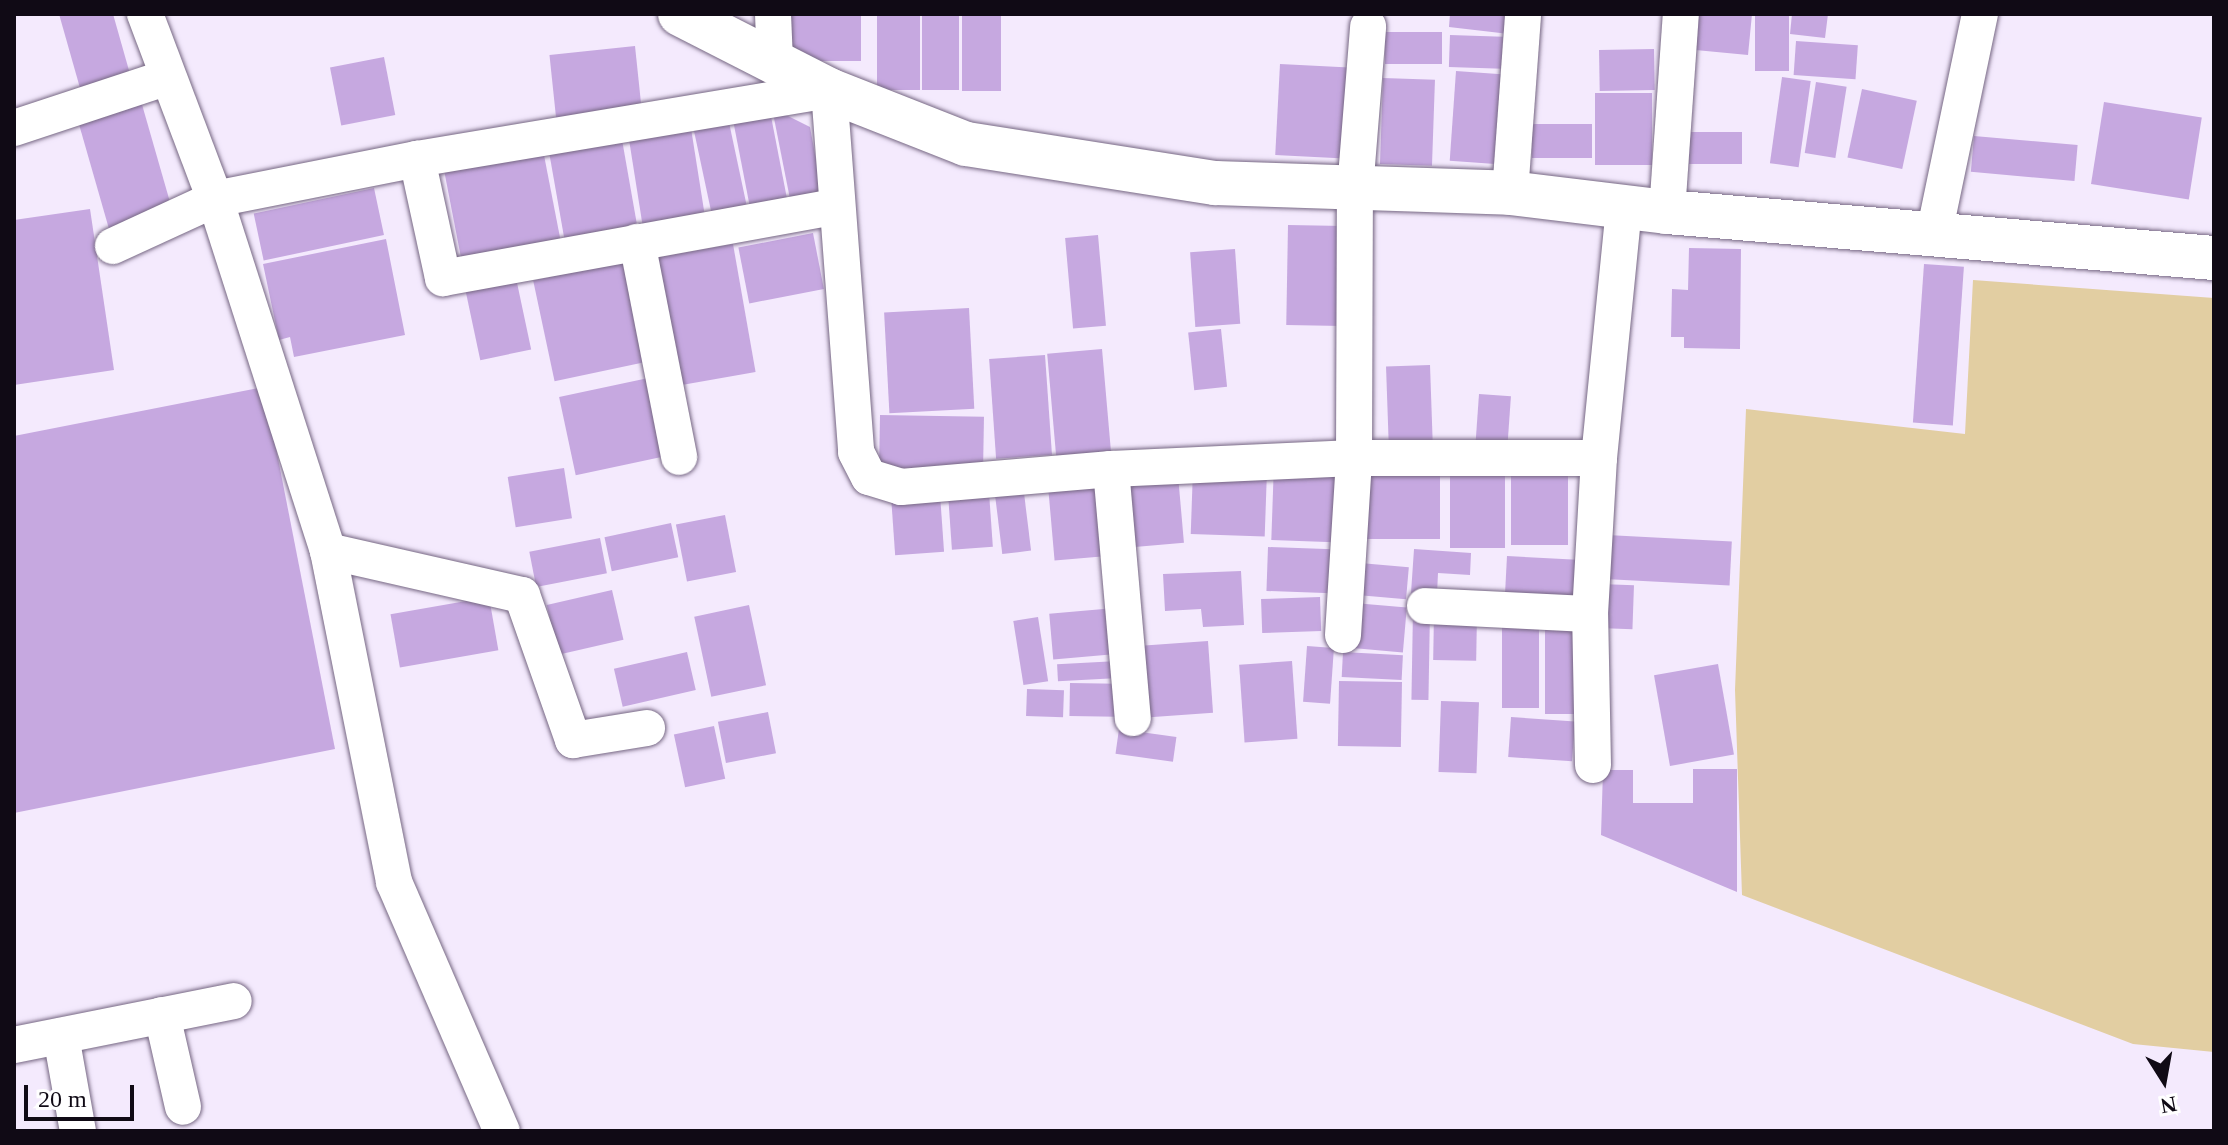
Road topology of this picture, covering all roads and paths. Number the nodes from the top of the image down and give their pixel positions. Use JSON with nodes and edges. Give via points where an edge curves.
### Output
{"nodes":[{"id":1,"x":145,"y":14,"type":"edge"},
{"id":2,"x":680,"y":14,"type":"edge"},
{"id":3,"x":773,"y":14,"type":"edge"},
{"id":4,"x":1523,"y":14,"type":"edge"},
{"id":5,"x":1681,"y":14,"type":"edge"},
{"id":6,"x":1980,"y":14,"type":"edge"},
{"id":7,"x":1368,"y":27,"type":"dead end"},
{"id":8,"x":775,"y":62,"type":"junction"},
{"id":9,"x":168,"y":77,"type":"junction"},
{"id":10,"x":829,"y":90,"type":"junction"},
{"id":11,"x":14,"y":128,"type":"edge"},
{"id":12,"x":417,"y":159,"type":"junction"},
{"id":13,"x":1355,"y":190,"type":"junction"},
{"id":14,"x":1510,"y":193,"type":"junction"},
{"id":15,"x":215,"y":199,"type":"junction"},
{"id":16,"x":835,"y":207,"type":"junction"},
{"id":17,"x":1624,"y":207,"type":"junction"},
{"id":18,"x":1667,"y":212,"type":"junction"},
{"id":19,"x":1934,"y":234,"type":"junction"},
{"id":20,"x":637,"y":242,"type":"junction"},
{"id":21,"x":113,"y":246,"type":"dead end"},
{"id":22,"x":2214,"y":258,"type":"edge"},
{"id":23,"x":679,"y":457,"type":"dead end"},
{"id":24,"x":1354,"y":458,"type":"junction"},
{"id":25,"x":1599,"y":458,"type":"junction"},
{"id":26,"x":1111,"y":469,"type":"junction"},
{"id":27,"x":328,"y":551,"type":"junction"},
{"id":28,"x":1425,"y":606,"type":"dead end"},
{"id":29,"x":1590,"y":614,"type":"junction"},
{"id":30,"x":1343,"y":635,"type":"dead end"},
{"id":31,"x":1133,"y":718,"type":"dead end"},
{"id":32,"x":647,"y":728,"type":"dead end"},
{"id":33,"x":1593,"y":765,"type":"dead end"},
{"id":34,"x":234,"y":1001,"type":"dead end"},
{"id":35,"x":162,"y":1015,"type":"junction"},
{"id":36,"x":61,"y":1036,"type":"junction"},
{"id":37,"x":14,"y":1045,"type":"edge"},
{"id":38,"x":183,"y":1107,"type":"dead end"},
{"id":39,"x":78,"y":1131,"type":"edge"},
{"id":40,"x":502,"y":1131,"type":"edge"}],
"edges":[{"from":1,"to":9,"type":"street"},
{"from":2,"to":8,"type":"street"},
{"from":3,"to":8,"type":"street"},
{"from":4,"to":14,"type":"street"},
{"from":5,"to":18,"type":"street"},
{"from":6,"to":19,"type":"street"},
{"from":7,"to":13,"type":"street"},
{"from":8,"to":10,"type":"street"},
{"from":9,"to":11,"type":"street"},
{"from":9,"to":15,"type":"street"},
{"from":10,"to":12,"type":"street"},
{"from":10,"to":13,"type":"street","via":[[966,144],[1215,183]]},
{"from":10,"to":16,"type":"street"},
{"from":12,"to":15,"type":"street"},
{"from":12,"to":20,"type":"street","via":[[443,278]]},
{"from":13,"to":14,"type":"street"},
{"from":13,"to":24,"type":"street"},
{"from":14,"to":17,"type":"street"},
{"from":15,"to":21,"type":"street"},
{"from":15,"to":27,"type":"street"},
{"from":16,"to":20,"type":"street"},
{"from":16,"to":26,"type":"street","via":[[856,452],[869,477],[901,487]]},
{"from":17,"to":18,"type":"street"},
{"from":17,"to":25,"type":"street"},
{"from":18,"to":19,"type":"street"},
{"from":19,"to":22,"type":"street"},
{"from":20,"to":23,"type":"street"},
{"from":24,"to":25,"type":"street"},
{"from":24,"to":26,"type":"street"},
{"from":24,"to":30,"type":"street"},
{"from":25,"to":29,"type":"street"},
{"from":26,"to":31,"type":"street"},
{"from":27,"to":32,"type":"street","via":[[522,595],[573,740]]},
{"from":27,"to":40,"type":"street","via":[[394,882]]},
{"from":28,"to":29,"type":"street"},
{"from":29,"to":33,"type":"street"},
{"from":34,"to":35,"type":"street"},
{"from":35,"to":36,"type":"street"},
{"from":35,"to":38,"type":"street"},
{"from":36,"to":37,"type":"street"},
{"from":36,"to":39,"type":"street"}]}
